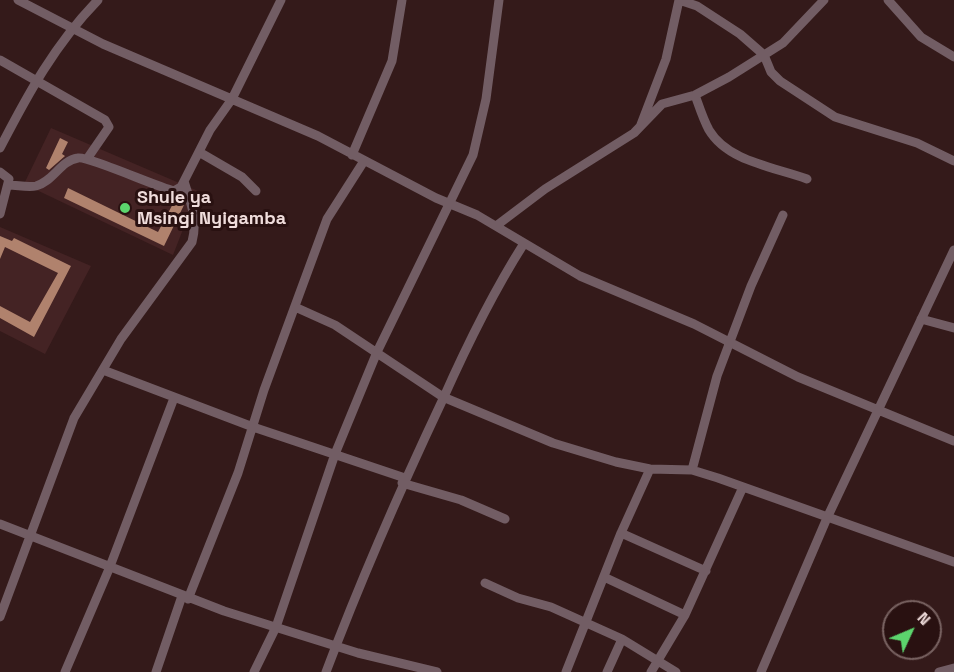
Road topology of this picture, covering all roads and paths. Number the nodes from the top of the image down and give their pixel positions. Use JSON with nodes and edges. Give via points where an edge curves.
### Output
{"nodes":[{"id":1,"x":18,"y":0,"type":"edge"},
{"id":2,"x":98,"y":0,"type":"edge"},
{"id":3,"x":281,"y":0,"type":"edge"},
{"id":4,"x":402,"y":0,"type":"edge"},
{"id":5,"x":499,"y":0,"type":"edge"},
{"id":6,"x":824,"y":0,"type":"edge"},
{"id":7,"x":888,"y":0,"type":"edge"},
{"id":8,"x":71,"y":28,"type":"junction"},
{"id":9,"x":764,"y":55,"type":"junction"},
{"id":10,"x":954,"y":57,"type":"edge"},
{"id":11,"x":0,"y":60,"type":"edge"},
{"id":12,"x":35,"y":81,"type":"junction"},
{"id":13,"x":695,"y":95,"type":"junction"},
{"id":14,"x":231,"y":99,"type":"junction"},
{"id":15,"x":640,"y":127,"type":"junction"},
{"id":16,"x":0,"y":148,"type":"edge"},
{"id":17,"x":199,"y":152,"type":"junction"},
{"id":18,"x":352,"y":155,"type":"junction"},
{"id":19,"x":87,"y":159,"type":"junction"},
{"id":20,"x":364,"y":161,"type":"junction"},
{"id":21,"x":954,"y":161,"type":"edge"},
{"id":22,"x":0,"y":172,"type":"edge"},
{"id":23,"x":807,"y":179,"type":"dead end"},
{"id":24,"x":184,"y":182,"type":"junction"},
{"id":25,"x":8,"y":186,"type":"junction"},
{"id":26,"x":256,"y":191,"type":"dead end"},
{"id":27,"x":451,"y":205,"type":"junction"},
{"id":28,"x":0,"y":214,"type":"edge"},
{"id":29,"x":783,"y":215,"type":"dead end"},
{"id":30,"x":496,"y":226,"type":"junction"},
{"id":31,"x":523,"y":245,"type":"junction"},
{"id":32,"x":954,"y":250,"type":"edge"},
{"id":33,"x":295,"y":307,"type":"junction"},
{"id":34,"x":921,"y":319,"type":"junction"},
{"id":35,"x":954,"y":328,"type":"edge"},
{"id":36,"x":730,"y":343,"type":"junction"},
{"id":37,"x":377,"y":352,"type":"junction"},
{"id":38,"x":103,"y":370,"type":"junction"},
{"id":39,"x":443,"y":397,"type":"junction"},
{"id":40,"x":174,"y":398,"type":"junction"},
{"id":41,"x":879,"y":411,"type":"junction"},
{"id":42,"x":253,"y":427,"type":"junction"},
{"id":43,"x":954,"y":441,"type":"edge"},
{"id":44,"x":335,"y":454,"type":"junction"},
{"id":45,"x":650,"y":469,"type":"junction"},
{"id":46,"x":692,"y":470,"type":"junction"},
{"id":47,"x":403,"y":481,"type":"junction"},
{"id":48,"x":743,"y":487,"type":"junction"},
{"id":49,"x":827,"y":518,"type":"junction"},
{"id":50,"x":505,"y":519,"type":"dead end"},
{"id":51,"x":0,"y":524,"type":"edge"},
{"id":52,"x":621,"y":532,"type":"junction"},
{"id":53,"x":32,"y":538,"type":"junction"},
{"id":54,"x":954,"y":562,"type":"edge"},
{"id":55,"x":109,"y":569,"type":"junction"},
{"id":56,"x":706,"y":571,"type":"junction"},
{"id":57,"x":604,"y":577,"type":"junction"},
{"id":58,"x":485,"y":583,"type":"dead end"},
{"id":59,"x":185,"y":598,"type":"junction"},
{"id":60,"x":685,"y":615,"type":"junction"},
{"id":61,"x":0,"y":617,"type":"edge"},
{"id":62,"x":585,"y":623,"type":"junction"},
{"id":63,"x":276,"y":627,"type":"junction"},
{"id":64,"x":622,"y":639,"type":"junction"},
{"id":65,"x":336,"y":646,"type":"junction"},
{"id":66,"x":657,"y":660,"type":"junction"},
{"id":67,"x":954,"y":668,"type":"edge"},
{"id":68,"x":65,"y":672,"type":"edge"},
{"id":69,"x":156,"y":672,"type":"edge"},
{"id":70,"x":254,"y":672,"type":"edge"},
{"id":71,"x":326,"y":672,"type":"edge"},
{"id":72,"x":437,"y":672,"type":"edge"},
{"id":73,"x":566,"y":672,"type":"edge"},
{"id":74,"x":607,"y":672,"type":"edge"},
{"id":75,"x":651,"y":672,"type":"edge"},
{"id":76,"x":676,"y":672,"type":"edge"},
{"id":77,"x":761,"y":672,"type":"edge"},
{"id":78,"x":939,"y":672,"type":"edge"}],
"edges":[{"from":1,"to":8,"type":"street"},
{"from":2,"to":8,"type":"street"},
{"from":3,"to":14,"type":"street"},
{"from":4,"to":18,"type":"street","via":[[392,61]]},
{"from":5,"to":27,"type":"street","via":[[486,99],[473,155]]},
{"from":6,"to":9,"type":"street","via":[[783,43]]},
{"from":7,"to":10,"type":"street","via":[[921,37]]},
{"from":8,"to":12,"type":"street"},
{"from":8,"to":14,"type":"street"},
{"from":9,"to":13,"type":"street"},
{"from":9,"to":15,"type":"street","via":[[697,6],[679,0],[666,59]]},
{"from":9,"to":21,"type":"street","via":[[780,81],[835,117],[917,143]]},
{"from":11,"to":12,"type":"street"},
{"from":12,"to":16,"type":"street"},
{"from":12,"to":19,"type":"street","via":[[98,114],[109,124]]},
{"from":13,"to":15,"type":"street","via":[[662,104]]},
{"from":13,"to":23,"type":"street","via":[[709,130],[727,147],[744,159]]},
{"from":14,"to":17,"type":"street"},
{"from":14,"to":18,"type":"street"},
{"from":15,"to":30,"type":"street"},
{"from":17,"to":24,"type":"street"},
{"from":17,"to":26,"type":"street","via":[[242,177]]},
{"from":18,"to":20,"type":"street"},
{"from":19,"to":24,"type":"street","via":[[174,191]]},
{"from":19,"to":25,"type":"street","via":[[67,162],[37,186]]},
{"from":20,"to":27,"type":"street"},
{"from":20,"to":33,"type":"street","via":[[327,219]]},
{"from":22,"to":25,"type":"street","via":[[9,179]]},
{"from":24,"to":38,"type":"street","via":[[195,214],[192,242]]},
{"from":25,"to":28,"type":"street"},
{"from":27,"to":30,"type":"street"},
{"from":27,"to":37,"type":"street"},
{"from":29,"to":36,"type":"street"},
{"from":30,"to":31,"type":"street"},
{"from":31,"to":36,"type":"street","via":[[589,280]]},
{"from":31,"to":39,"type":"street","via":[[493,292]]},
{"from":32,"to":34,"type":"street"},
{"from":33,"to":37,"type":"street"},
{"from":33,"to":42,"type":"street"},
{"from":34,"to":35,"type":"street"},
{"from":34,"to":41,"type":"street"},
{"from":36,"to":41,"type":"street"},
{"from":36,"to":46,"type":"street"},
{"from":37,"to":39,"type":"street"},
{"from":37,"to":44,"type":"street"},
{"from":38,"to":40,"type":"street"},
{"from":38,"to":53,"type":"street","via":[[74,418]]},
{"from":39,"to":45,"type":"street","via":[[563,446]]},
{"from":39,"to":47,"type":"street"},
{"from":40,"to":42,"type":"street"},
{"from":40,"to":55,"type":"street"},
{"from":41,"to":43,"type":"street"},
{"from":41,"to":49,"type":"street"},
{"from":42,"to":44,"type":"street"},
{"from":42,"to":59,"type":"street","via":[[229,499]]},
{"from":44,"to":47,"type":"street"},
{"from":44,"to":63,"type":"street"},
{"from":45,"to":46,"type":"street"},
{"from":45,"to":52,"type":"street"},
{"from":46,"to":48,"type":"street"},
{"from":47,"to":50,"type":"street"},
{"from":47,"to":65,"type":"street"},
{"from":48,"to":49,"type":"street"},
{"from":48,"to":56,"type":"street"},
{"from":49,"to":54,"type":"street"},
{"from":49,"to":77,"type":"street"},
{"from":51,"to":53,"type":"street"},
{"from":52,"to":56,"type":"street"},
{"from":52,"to":57,"type":"street"},
{"from":53,"to":55,"type":"street"},
{"from":53,"to":61,"type":"street"},
{"from":55,"to":59,"type":"street"},
{"from":55,"to":68,"type":"street"},
{"from":56,"to":60,"type":"street"},
{"from":57,"to":60,"type":"street"},
{"from":57,"to":62,"type":"street"},
{"from":58,"to":62,"type":"street"},
{"from":59,"to":63,"type":"street"},
{"from":59,"to":69,"type":"street"},
{"from":60,"to":66,"type":"street"},
{"from":62,"to":64,"type":"street"},
{"from":62,"to":73,"type":"street"},
{"from":63,"to":65,"type":"street"},
{"from":63,"to":70,"type":"street"},
{"from":64,"to":66,"type":"street"},
{"from":64,"to":74,"type":"street"},
{"from":65,"to":71,"type":"street"},
{"from":65,"to":72,"type":"street"},
{"from":66,"to":75,"type":"street"},
{"from":66,"to":76,"type":"street"},
{"from":67,"to":78,"type":"street"}]}
